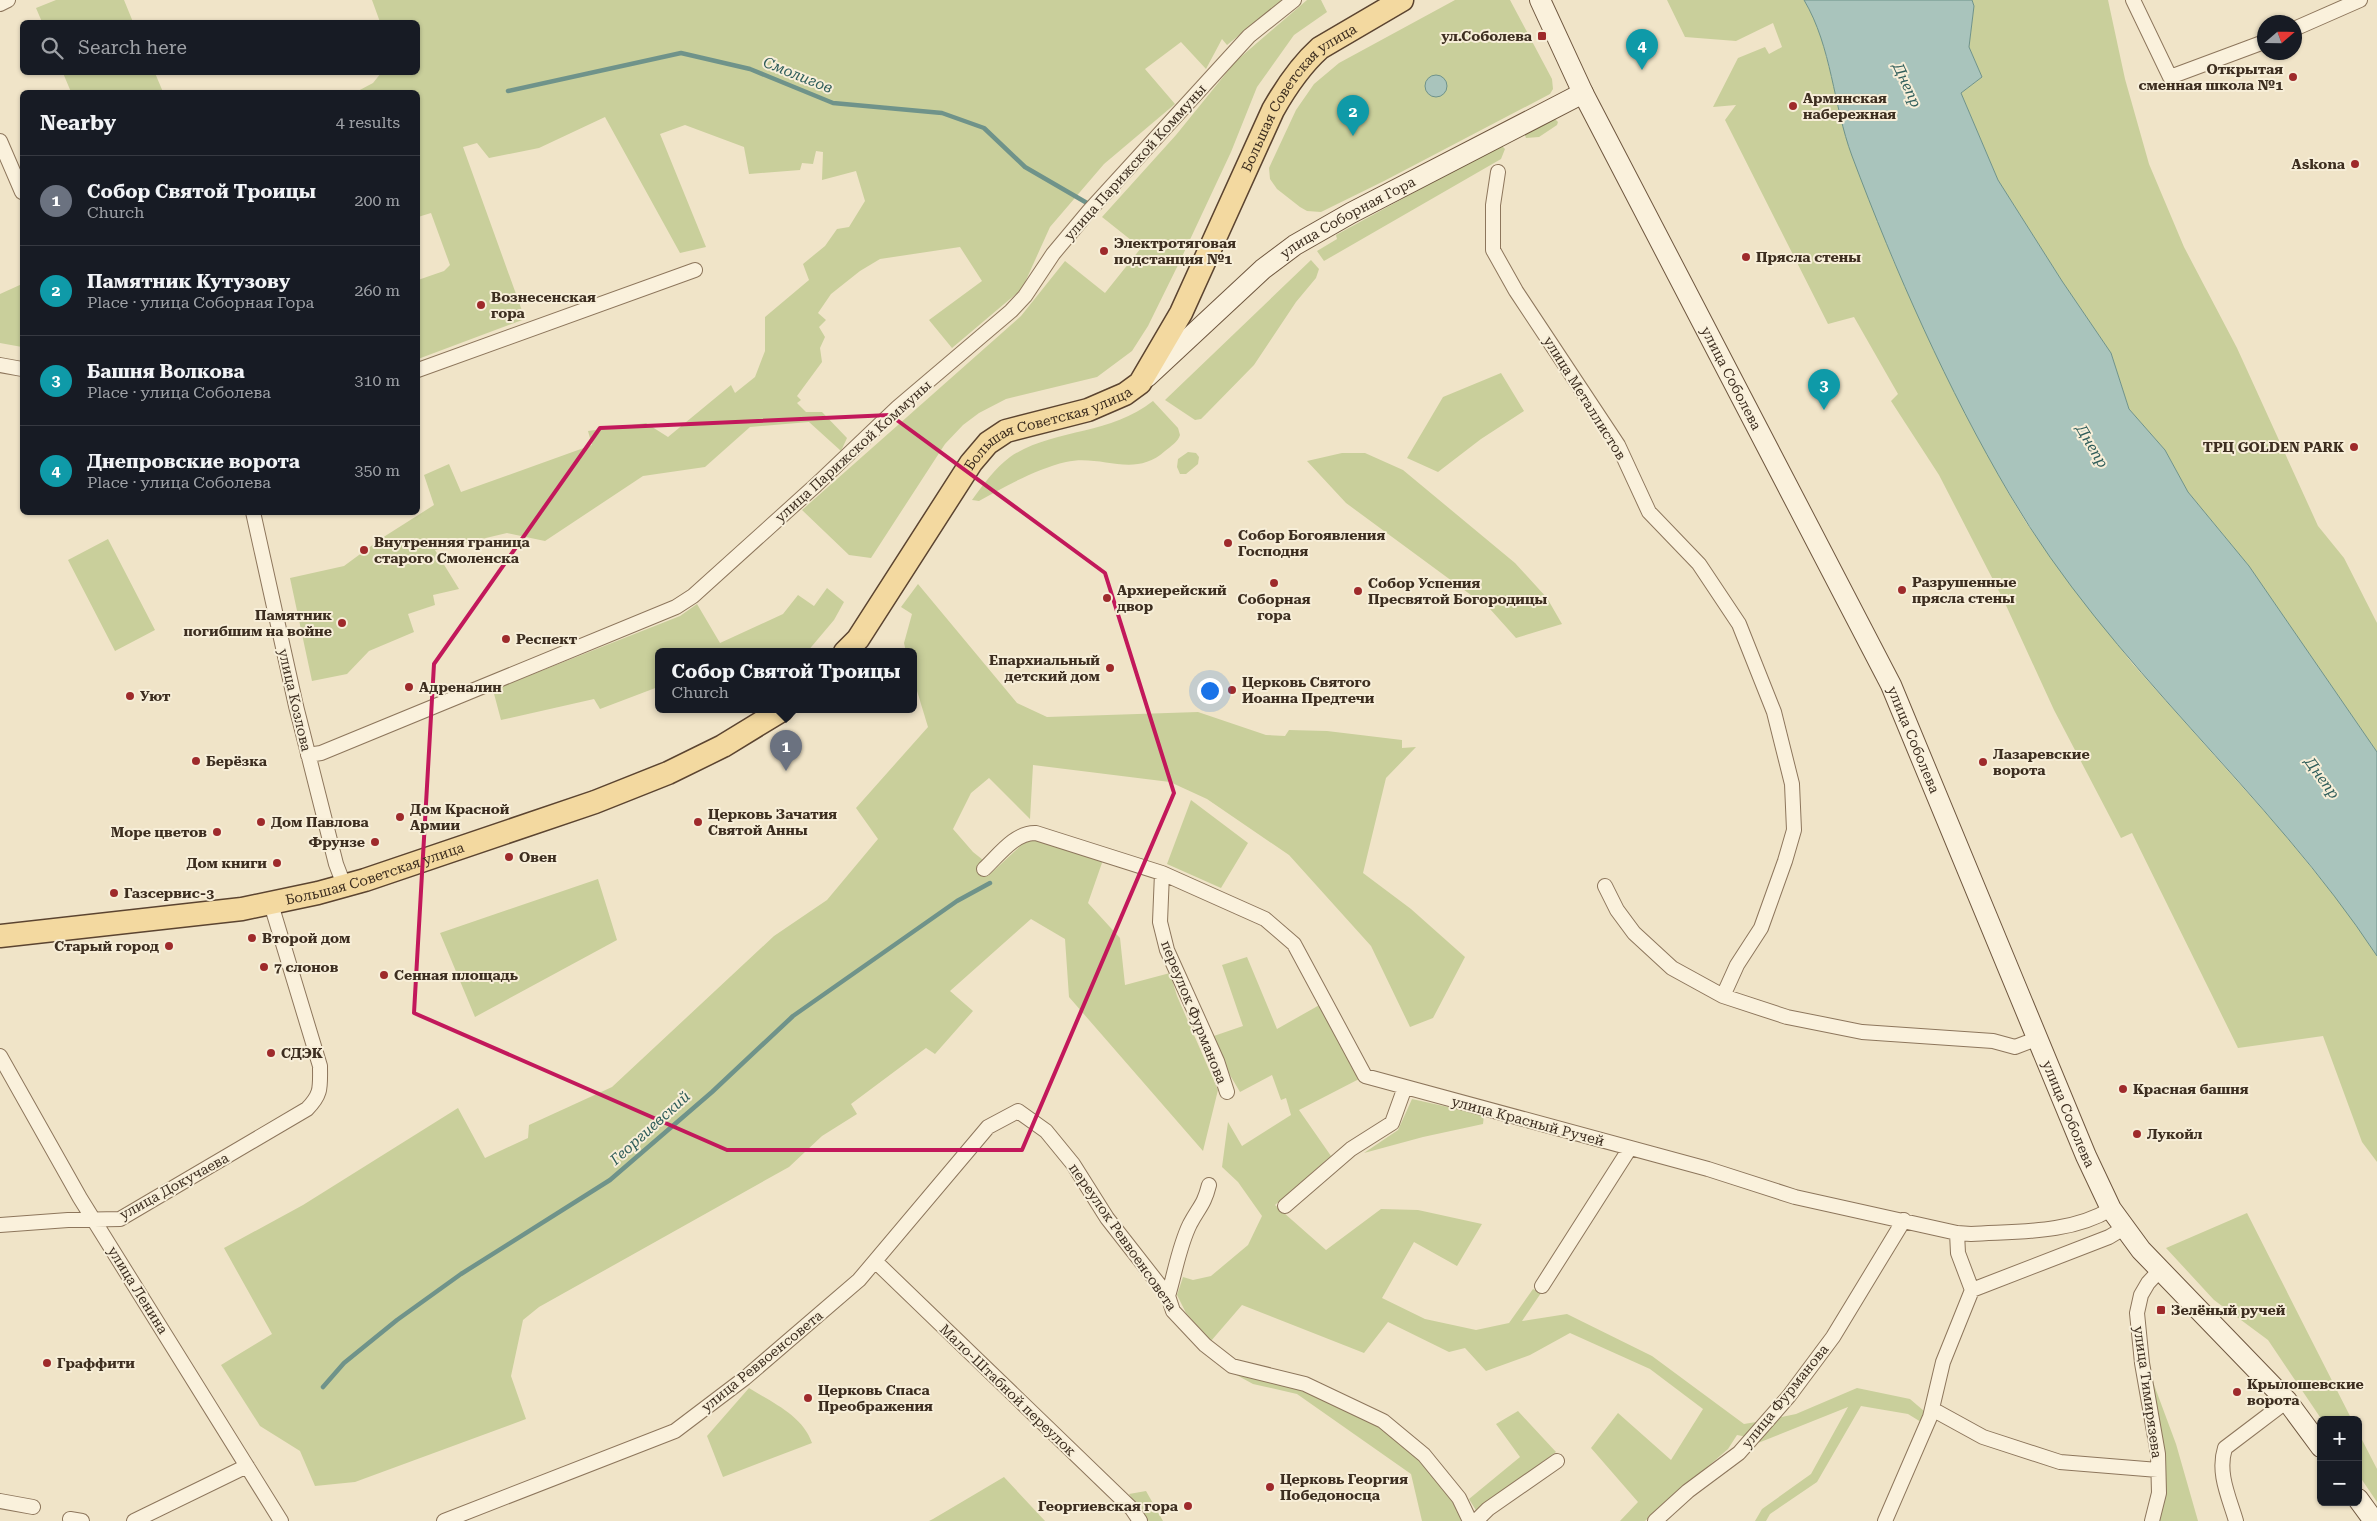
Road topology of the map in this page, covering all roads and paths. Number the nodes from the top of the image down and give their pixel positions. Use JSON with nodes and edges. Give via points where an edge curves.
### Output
{"nodes":[{"id":1,"x":8,"y":0,"type":"edge"},
{"id":2,"x":1294,"y":0,"type":"edge"},
{"id":3,"x":1402,"y":0,"type":"edge"},
{"id":4,"x":1540,"y":0,"type":"edge"},
{"id":5,"x":2133,"y":0,"type":"edge"},
{"id":6,"x":2360,"y":0,"type":"edge"},
{"id":7,"x":0,"y":4,"type":"edge"},
{"id":8,"x":2302,"y":26,"type":"edge"},
{"id":9,"x":2257,"y":45,"type":"edge"},
{"id":10,"x":1583,"y":92,"type":"junction"},
{"id":11,"x":0,"y":141,"type":"edge"},
{"id":12,"x":1498,"y":172,"type":"dead end"},
{"id":13,"x":20,"y":187,"type":"edge"},
{"id":14,"x":695,"y":270,"type":"dead end"},
{"id":15,"x":0,"y":365,"type":"edge"},
{"id":16,"x":20,"y":369,"type":"edge"},
{"id":17,"x":420,"y":369,"type":"edge"},
{"id":18,"x":1140,"y":383,"type":"junction"},
{"id":19,"x":254,"y":515,"type":"edge"},
{"id":20,"x":850,"y":648,"type":"edge"},
{"id":21,"x":777,"y":713,"type":"edge"},
{"id":22,"x":308,"y":755,"type":"junction"},
{"id":23,"x":984,"y":868,"type":"dead end"},
{"id":24,"x":1162,"y":872,"type":"junction"},
{"id":25,"x":344,"y":885,"type":"junction"},
{"id":26,"x":1605,"y":886,"type":"dead end"},
{"id":27,"x":271,"y":904,"type":"junction"},
{"id":28,"x":0,"y":936,"type":"edge"},
{"id":29,"x":1723,"y":996,"type":"junction"},
{"id":30,"x":2036,"y":1038,"type":"junction"},
{"id":31,"x":0,"y":1056,"type":"edge"},
{"id":32,"x":1405,"y":1087,"type":"junction"},
{"id":33,"x":1227,"y":1092,"type":"dead end"},
{"id":34,"x":1018,"y":1111,"type":"joint"},
{"id":35,"x":1630,"y":1148,"type":"junction"},
{"id":36,"x":1209,"y":1185,"type":"dead end"},
{"id":37,"x":1285,"y":1206,"type":"dead end"},
{"id":38,"x":2111,"y":1209,"type":"junction"},
{"id":39,"x":93,"y":1219,"type":"junction"},
{"id":40,"x":1904,"y":1220,"type":"junction"},
{"id":41,"x":0,"y":1225,"type":"edge"},
{"id":42,"x":2124,"y":1228,"type":"junction"},
{"id":43,"x":1957,"y":1233,"type":"junction"},
{"id":44,"x":875,"y":1261,"type":"junction"},
{"id":45,"x":2160,"y":1270,"type":"junction"},
{"id":46,"x":1542,"y":1286,"type":"dead end"},
{"id":47,"x":1972,"y":1290,"type":"junction"},
{"id":48,"x":1168,"y":1296,"type":"junction"},
{"id":49,"x":2287,"y":1401,"type":"junction"},
{"id":50,"x":1932,"y":1409,"type":"junction"},
{"id":51,"x":2317,"y":1442,"type":"edge"},
{"id":52,"x":1557,"y":1462,"type":"dead end"},
{"id":53,"x":247,"y":1466,"type":"junction"},
{"id":54,"x":2158,"y":1470,"type":"junction"},
{"id":55,"x":0,"y":1501,"type":"edge"},
{"id":56,"x":2362,"y":1504,"type":"edge"},
{"id":57,"x":33,"y":1507,"type":"dead end"},
{"id":58,"x":134,"y":1521,"type":"edge"},
{"id":59,"x":281,"y":1521,"type":"edge"},
{"id":60,"x":444,"y":1521,"type":"edge"},
{"id":61,"x":1140,"y":1521,"type":"edge"},
{"id":62,"x":1470,"y":1521,"type":"edge"},
{"id":63,"x":1476,"y":1521,"type":"edge"},
{"id":64,"x":1655,"y":1521,"type":"edge"},
{"id":65,"x":1886,"y":1521,"type":"edge"},
{"id":66,"x":2152,"y":1521,"type":"edge"},
{"id":67,"x":2236,"y":1521,"type":"edge"},
{"id":68,"x":2374,"y":1521,"type":"edge"}],
"edges":[{"from":1,"to":7,"type":"street"},
{"from":2,"to":22,"type":"street","name":"улица Парижской Коммуны","via":[[1249,36],[1096,204],[1052,254],[1025,296],[1011,311],[898,407],[693,596],[676,607],[321,753]]},
{"from":3,"to":18,"type":"main road","name":"Большая Советская улица","via":[[1320,48],[1290,82],[1274,110],[1181,314]]},
{"from":4,"to":10,"type":"main road","name":"улица Соболева"},
{"from":5,"to":9,"type":"street","via":[[2170,77]]},
{"from":6,"to":8,"type":"street"},
{"from":10,"to":18,"type":"main road","name":"улица Соборная Гора","via":[[1351,212],[1295,245],[1263,269]]},
{"from":10,"to":30,"type":"main road","name":"улица Соболева","via":[[1890,685]]},
{"from":11,"to":13,"type":"street"},
{"from":12,"to":29,"type":"street","name":"улица Металлистов","via":[[1493,205],[1493,250],[1618,445],[1650,512],[1699,564],[1739,624],[1774,712],[1792,784],[1794,830],[1761,928],[1736,964]]},
{"from":14,"to":17,"type":"street"},
{"from":15,"to":16,"type":"street"},
{"from":18,"to":20,"type":"main road","name":"Большая Советская улица","via":[[1126,394],[1088,410],[1006,431],[988,443]]},
{"from":19,"to":22,"type":"street","name":"улица Козлова"},
{"from":21,"to":25,"type":"main road","name":"Большая Советская улица","via":[[723,746],[611,796]]},
{"from":22,"to":25,"type":"street","name":"улица Козлова"},
{"from":23,"to":24,"type":"street","name":"улица Красный Ручей","via":[[1015,840],[1036,833]]},
{"from":24,"to":32,"type":"street","name":"улица Красный Ручей","via":[[1264,919],[1294,944],[1365,1076]]},
{"from":24,"to":33,"type":"street","name":"переулок Фурманова","via":[[1160,922],[1167,950],[1217,1061]]},
{"from":25,"to":27,"type":"main road","name":"Большая Советская улица"},
{"from":26,"to":29,"type":"street","via":[[1634,933],[1672,968]]},
{"from":27,"to":28,"type":"main road","name":"Большая Советская улица"},
{"from":27,"to":39,"type":"street","name":"улица Докучаева","via":[[320,1066],[321,1091],[307,1109],[120,1219]]},
{"from":29,"to":30,"type":"street","via":[[1787,1017],[1862,1032],[1993,1041],[2015,1047]]},
{"from":30,"to":38,"type":"main road","name":"улица Соболева"},
{"from":31,"to":39,"type":"street","name":"улица Ленина"},
{"from":32,"to":35,"type":"street","name":"улица Красный Ручей"},
{"from":32,"to":37,"type":"street","via":[[1392,1123],[1350,1149]]},
{"from":34,"to":44,"type":"street","name":"улица Реввоенсовета","via":[[988,1127]]},
{"from":34,"to":48,"type":"street","name":"переулок Реввоенсовета","via":[[1046,1131],[1073,1164],[1106,1218]]},
{"from":35,"to":40,"type":"street","name":"улица Красный Ручей","via":[[1794,1197]]},
{"from":35,"to":46,"type":"street"},
{"from":36,"to":48,"type":"street","via":[[1204,1203],[1190,1224]]},
{"from":38,"to":42,"type":"main road","name":"улица Соболева"},
{"from":38,"to":43,"type":"street","name":"улица Красный Ручей","via":[[2096,1218],[2061,1228]]},
{"from":39,"to":41,"type":"street","name":"улица Докучаева"},
{"from":39,"to":53,"type":"street","name":"улица Ленина"},
{"from":40,"to":43,"type":"street","name":"улица Красный Ручей"},
{"from":40,"to":64,"type":"street","name":"улица Фурманова","via":[[1833,1337],[1789,1396],[1738,1453]]},
{"from":42,"to":45,"type":"main road","name":"улица Соболева"},
{"from":42,"to":47,"type":"street","via":[[2109,1237]]},
{"from":43,"to":47,"type":"street","via":[[1958,1253]]},
{"from":44,"to":60,"type":"street","name":"улица Реввоенсовета","via":[[859,1280],[768,1358],[675,1431]]},
{"from":44,"to":61,"type":"street","name":"Мало-Штабной переулок","via":[[1132,1509]]},
{"from":45,"to":49,"type":"main road","name":"улица Соболева"},
{"from":45,"to":54,"type":"street","name":"улица Тимирязева","via":[[2141,1295],[2137,1313]]},
{"from":47,"to":50,"type":"street","via":[[1942,1362]]},
{"from":48,"to":62,"type":"street","name":"переулок Реввоенсовета","via":[[1173,1311],[1205,1345],[1232,1366],[1305,1384],[1383,1421],[1424,1455],[1459,1498]]},
{"from":49,"to":51,"type":"main road","name":"улица Соболева"},
{"from":49,"to":67,"type":"street","via":[[2225,1448],[2222,1475]]},
{"from":50,"to":54,"type":"street","via":[[1982,1437],[2060,1462]]},
{"from":50,"to":65,"type":"street"},
{"from":52,"to":63,"type":"street","via":[[1488,1509]]},
{"from":53,"to":58,"type":"street"},
{"from":53,"to":59,"type":"street","name":"улица Ленина"},
{"from":54,"to":66,"type":"street","name":"улица Тимирязева","via":[[2159,1493]]},
{"from":55,"to":57,"type":"street"},
{"from":56,"to":68,"type":"main road"}]}
